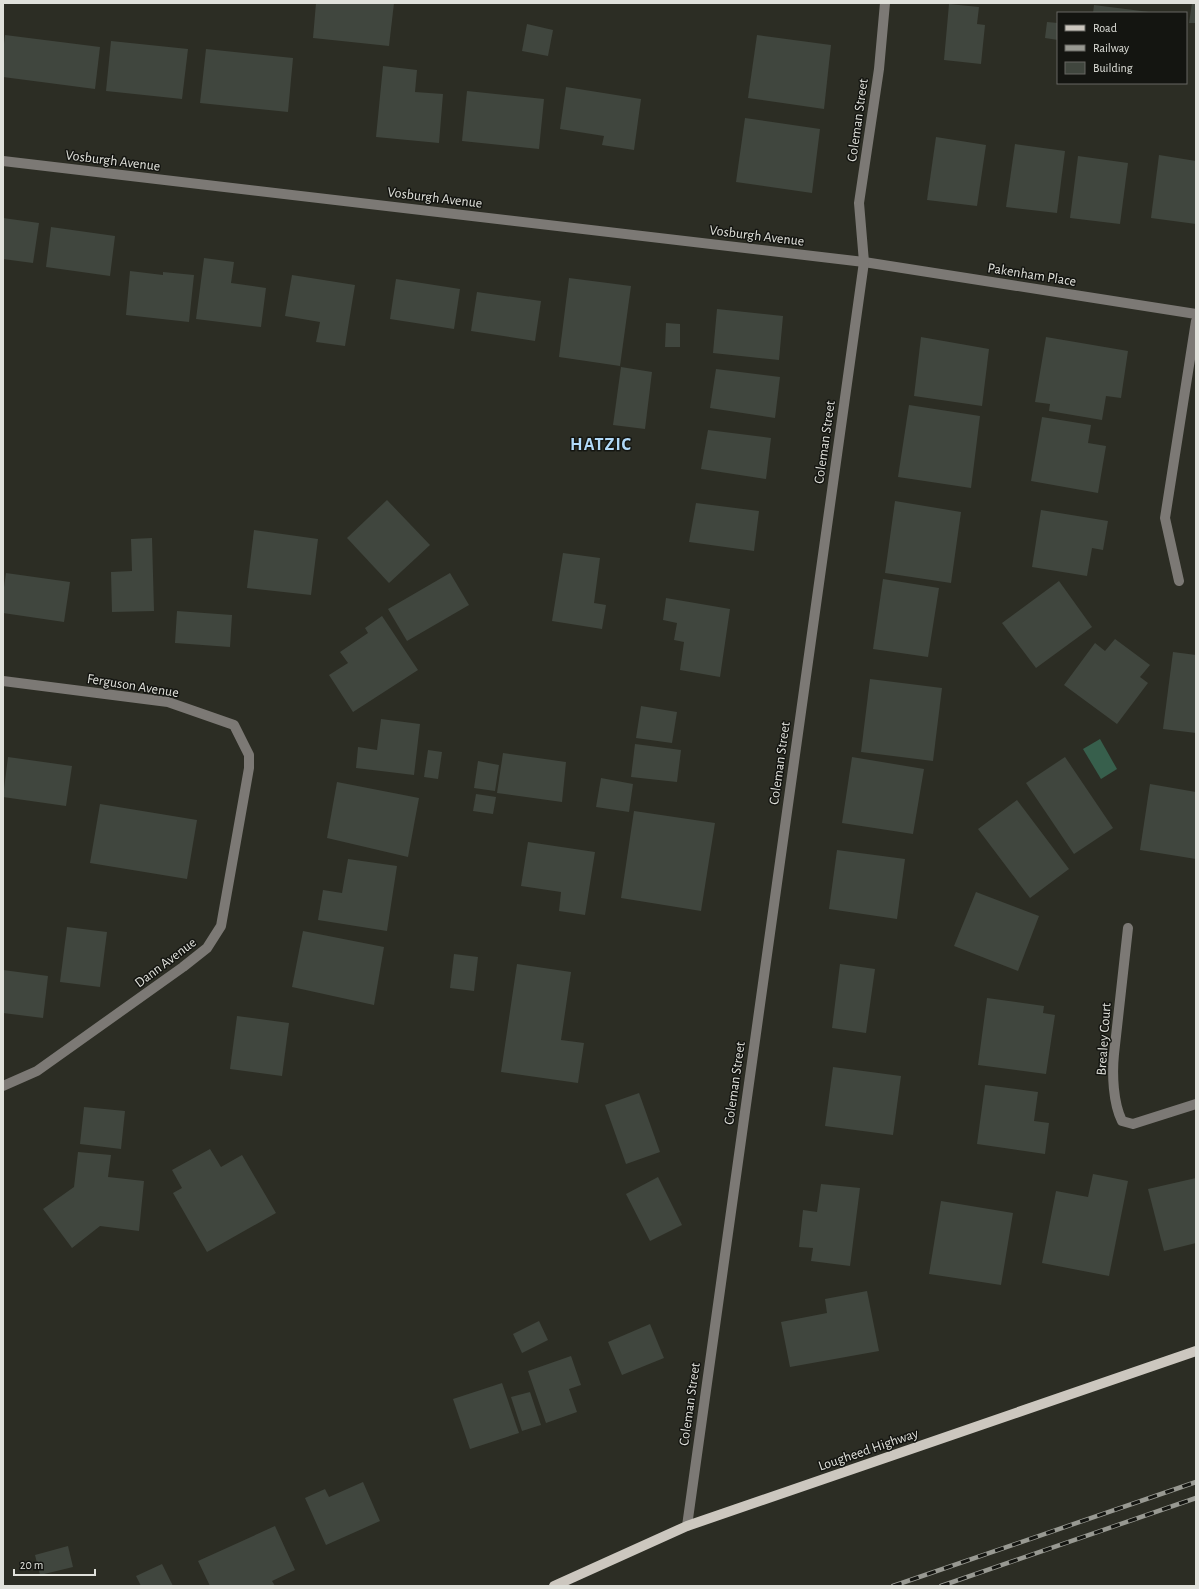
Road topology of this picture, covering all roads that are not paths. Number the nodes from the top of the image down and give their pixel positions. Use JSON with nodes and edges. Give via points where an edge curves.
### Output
{"nodes":[{"id":1,"x":885,"y":3,"type":"edge"},
{"id":2,"x":3,"y":161,"type":"edge"},
{"id":3,"x":864,"y":262,"type":"junction"},
{"id":4,"x":1196,"y":314,"type":"edge"},
{"id":5,"x":1196,"y":321,"type":"edge"},
{"id":6,"x":1179,"y":581,"type":"dead end"},
{"id":7,"x":3,"y":681,"type":"edge"},
{"id":8,"x":249,"y":768,"type":"joint"},
{"id":9,"x":1128,"y":928,"type":"dead end"},
{"id":10,"x":3,"y":1086,"type":"edge"},
{"id":11,"x":1196,"y":1104,"type":"edge"},
{"id":12,"x":1196,"y":1351,"type":"edge"},
{"id":13,"x":686,"y":1526,"type":"junction"},
{"id":14,"x":554,"y":1586,"type":"edge"}],
"edges":[{"from":1,"to":3,"type":"street","name":"Coleman Street","via":[[879,69],[859,203]]},
{"from":2,"to":3,"type":"street","name":"Vosburgh Avenue"},
{"from":3,"to":4,"type":"street","name":"Pakenham Place"},
{"from":3,"to":13,"type":"street","name":"Coleman Street"},
{"from":5,"to":6,"type":"street","via":[[1165,518]]},
{"from":7,"to":8,"type":"street","name":"Ferguson Avenue","via":[[176,704],[234,725],[249,755]]},
{"from":8,"to":10,"type":"street","name":"Dann Avenue","via":[[221,926],[207,948],[37,1071]]},
{"from":9,"to":11,"type":"street","name":"Brealey Court","via":[[1113,1069],[1118,1112],[1122,1121],[1133,1124]]},
{"from":12,"to":13,"type":"main road","name":"Lougheed Highway"},
{"from":13,"to":14,"type":"main road","name":"Lougheed Highway"}]}
